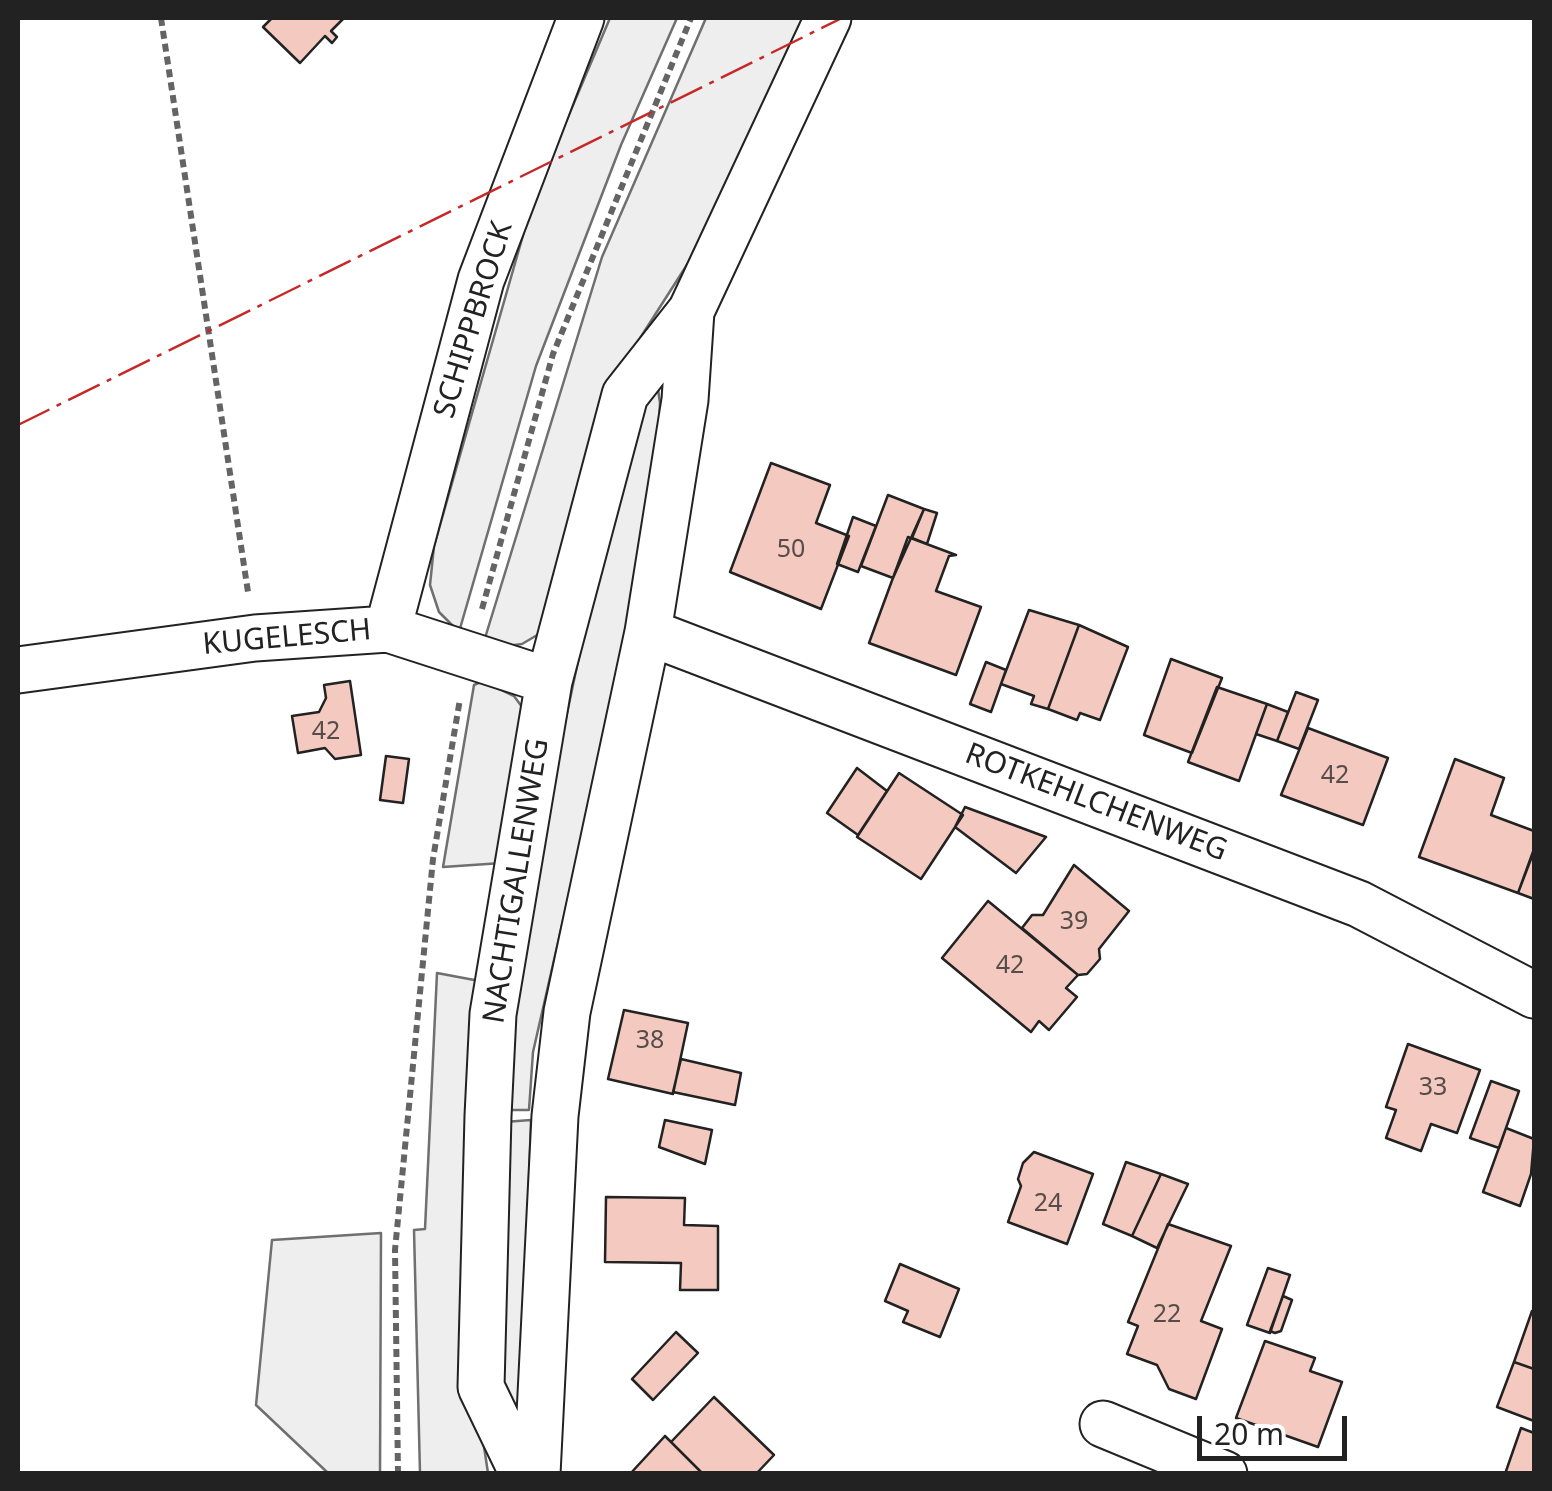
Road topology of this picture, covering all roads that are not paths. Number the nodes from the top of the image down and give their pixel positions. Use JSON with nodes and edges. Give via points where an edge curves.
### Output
{"nodes":[{"id":1,"x":581,"y":18,"type":"edge"},
{"id":2,"x":828,"y":18,"type":"edge"},
{"id":3,"x":691,"y":311,"type":"junction"},
{"id":4,"x":388,"y":629,"type":"junction"},
{"id":5,"x":648,"y":632,"type":"junction"},
{"id":6,"x":18,"y":670,"type":"edge"},
{"id":7,"x":549,"y":680,"type":"junction"},
{"id":8,"x":1534,"y":994,"type":"edge"},
{"id":9,"x":1103,"y":1424,"type":"dead end"},
{"id":10,"x":523,"y":1474,"type":"edge"},
{"id":11,"x":538,"y":1474,"type":"edge"},
{"id":12,"x":1224,"y":1474,"type":"edge"}],
"edges":[{"from":1,"to":4,"type":"street","name":"SCHIPPBROCK","via":[[481,280]]},
{"from":2,"to":3,"type":"street","name":"NACHTIGALLENWEG"},
{"from":3,"to":5,"type":"street","name":"NACHTIGALLENWEG","via":[[685,400]]},
{"from":3,"to":7,"type":"street","name":"NACHTIGALLENWEG","via":[[625,395]]},
{"from":4,"to":6,"type":"street","name":"KUGELESCH","via":[[255,638]]},
{"from":4,"to":7,"type":"street","name":"KUGELESCH"},
{"from":5,"to":8,"type":"street","name":"ROTKEHLCHENWEG","via":[[1359,904]]},
{"from":5,"to":11,"type":"street","name":"NACHTIGALLENWEG","via":[[567,1012],[555,1116]]},
{"from":7,"to":10,"type":"street","name":"NACHTIGALLENWEG","via":[[493,1014],[488,1116],[481,1387]]},
{"from":9,"to":12,"type":"street"}]}
